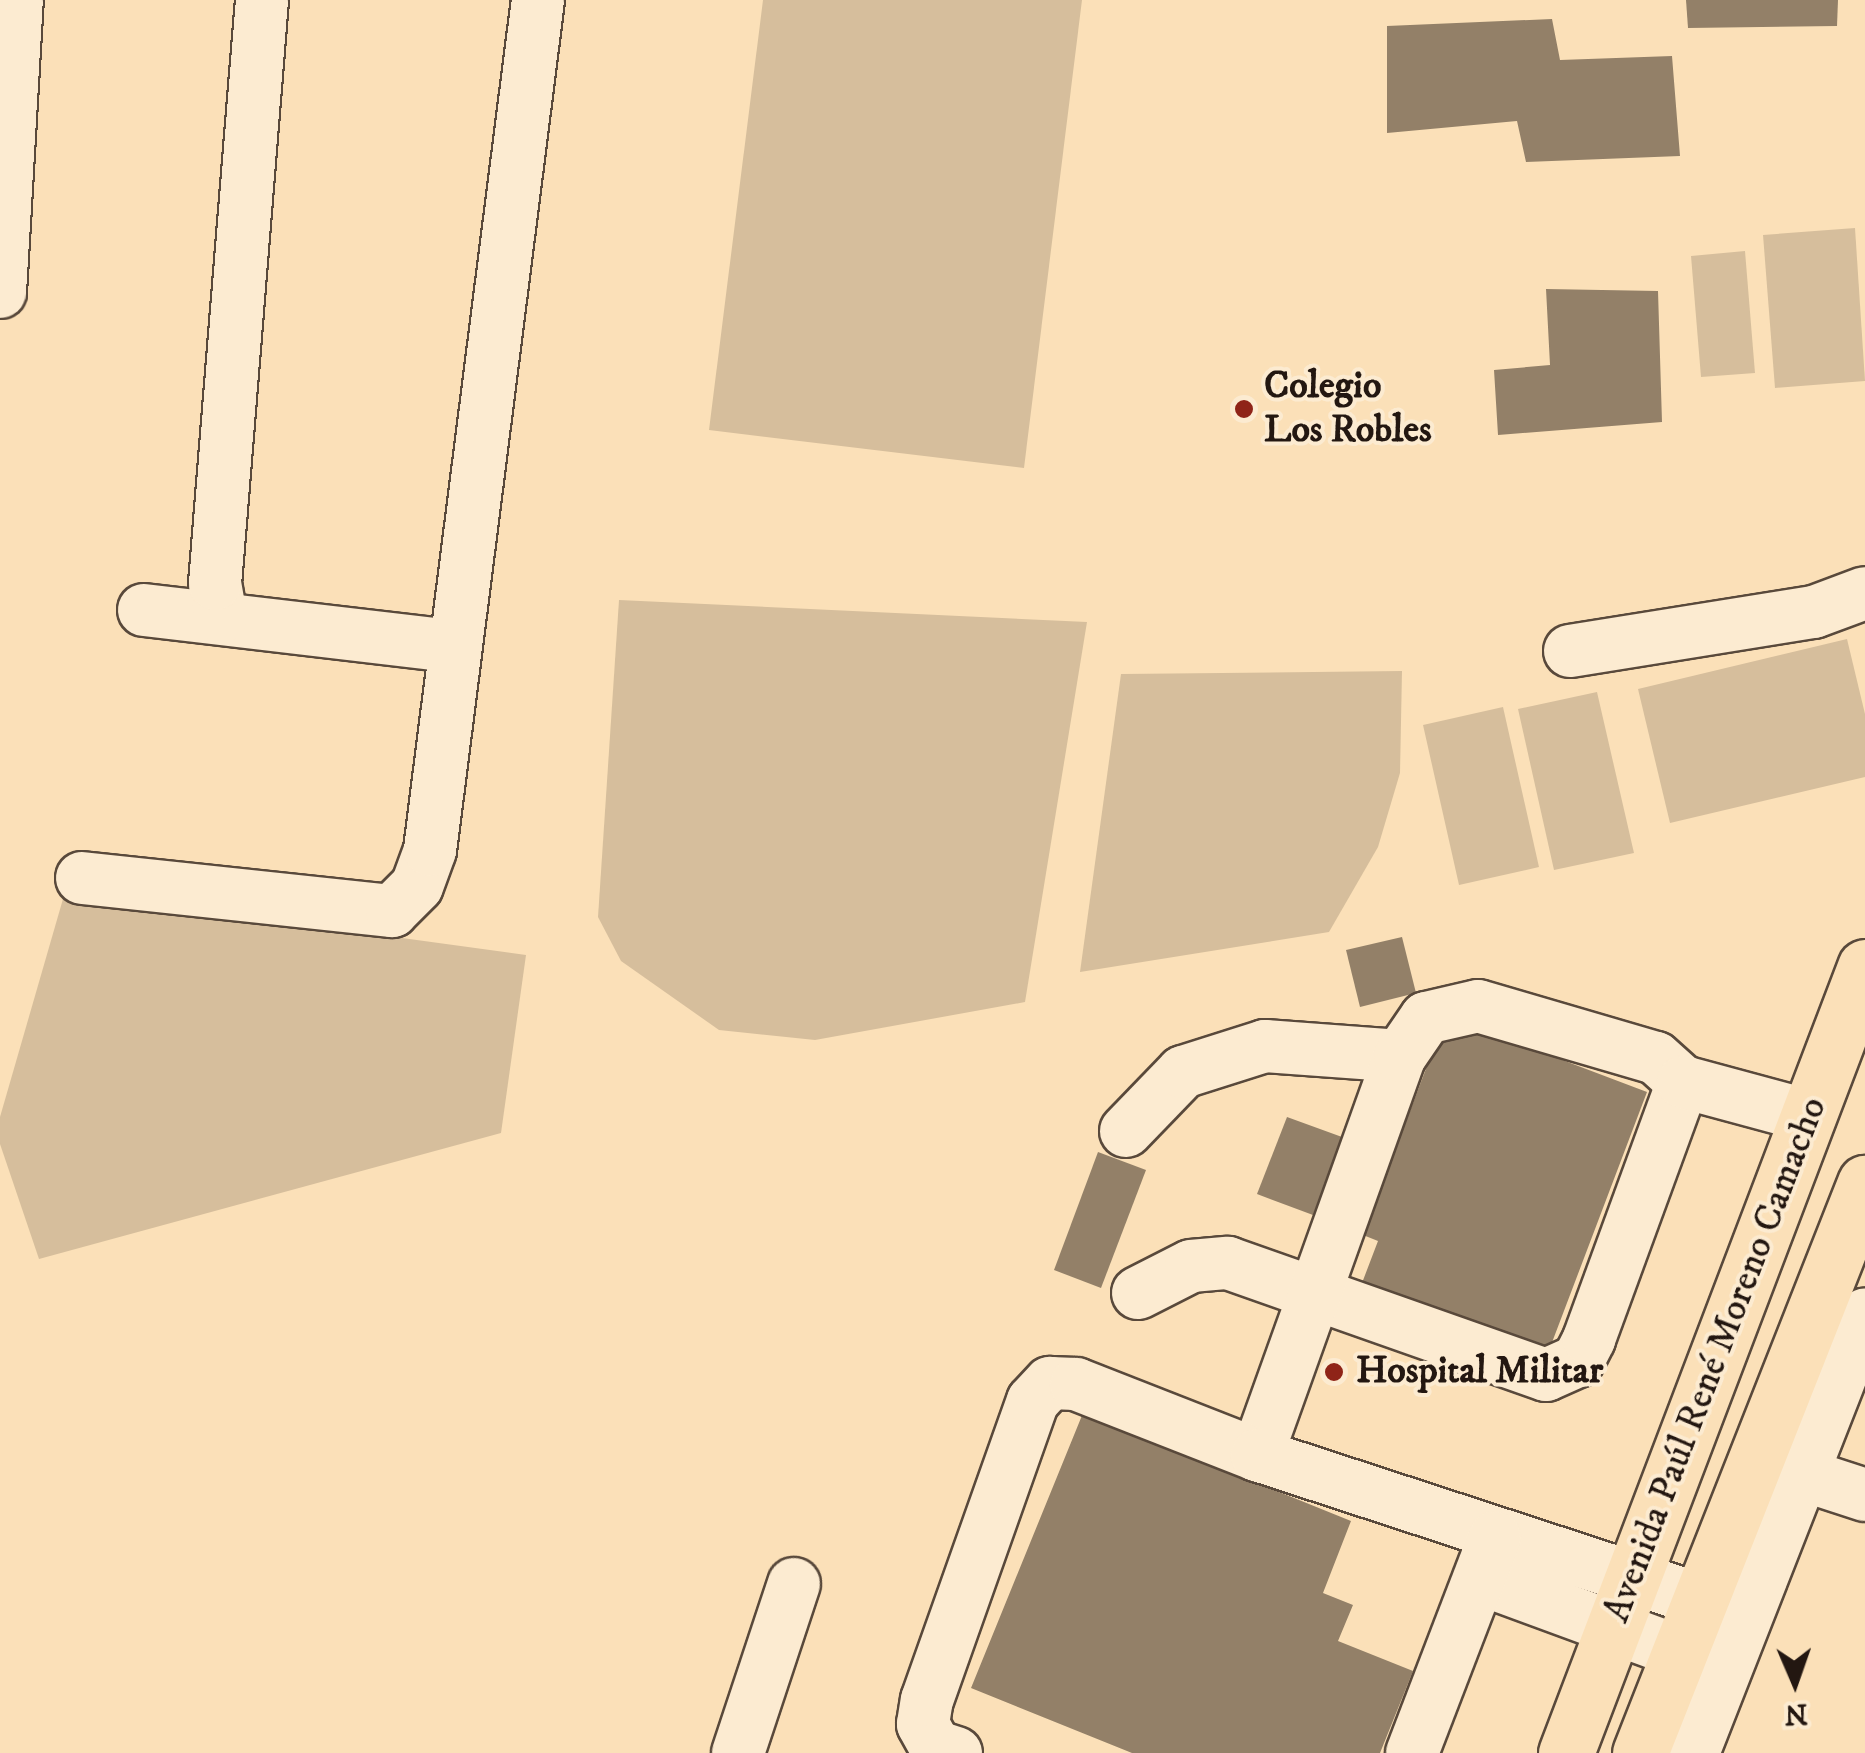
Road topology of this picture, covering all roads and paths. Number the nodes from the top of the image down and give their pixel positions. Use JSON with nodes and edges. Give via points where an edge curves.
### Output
{"nodes":[{"id":1,"x":17,"y":0,"type":"edge"},
{"id":2,"x":262,"y":0,"type":"edge"},
{"id":3,"x":538,"y":0,"type":"edge"},
{"id":4,"x":0,"y":292,"type":"edge"},
{"id":5,"x":1865,"y":593,"type":"edge"},
{"id":6,"x":144,"y":610,"type":"dead end"},
{"id":7,"x":221,"y":617,"type":"junction"},
{"id":8,"x":450,"y":646,"type":"junction"},
{"id":9,"x":1570,"y":651,"type":"dead end"},
{"id":10,"x":82,"y":878,"type":"dead end"},
{"id":11,"x":1865,"y":967,"type":"edge"},
{"id":12,"x":1400,"y":1056,"type":"junction"},
{"id":13,"x":1683,"y":1082,"type":"junction"},
{"id":14,"x":1809,"y":1116,"type":"junction"},
{"id":15,"x":1126,"y":1131,"type":"dead end"},
{"id":16,"x":1865,"y":1184,"type":"edge"},
{"id":17,"x":1138,"y":1293,"type":"dead end"},
{"id":18,"x":1314,"y":1294,"type":"junction"},
{"id":19,"x":1865,"y":1314,"type":"edge"},
{"id":20,"x":1256,"y":1455,"type":"junction"},
{"id":21,"x":1807,"y":1476,"type":"junction"},
{"id":22,"x":1865,"y":1495,"type":"edge"},
{"id":23,"x":1490,"y":1558,"type":"junction"},
{"id":24,"x":1636,"y":1577,"type":"junction"},
{"id":25,"x":794,"y":1584,"type":"dead end"},
{"id":26,"x":1700,"y":1600,"type":"junction"},
{"id":27,"x":1615,"y":1628,"type":"junction"},
{"id":28,"x":1680,"y":1652,"type":"junction"},
{"id":29,"x":738,"y":1753,"type":"edge"},
{"id":30,"x":956,"y":1753,"type":"edge"},
{"id":31,"x":1412,"y":1753,"type":"edge"},
{"id":32,"x":1444,"y":1753,"type":"edge"},
{"id":33,"x":1566,"y":1753,"type":"edge"},
{"id":34,"x":1640,"y":1753,"type":"edge"},
{"id":35,"x":1694,"y":1753,"type":"edge"}],
"edges":[{"from":1,"to":4,"type":"street"},
{"from":2,"to":7,"type":"street","via":[[215,584]]},
{"from":3,"to":8,"type":"street"},
{"from":5,"to":9,"type":"street","via":[[1814,612]]},
{"from":6,"to":7,"type":"street"},
{"from":7,"to":8,"type":"street"},
{"from":8,"to":10,"type":"street","via":[[430,850],[416,886],[392,910]]},
{"from":11,"to":14,"type":"main road","name":"Avenida Paúl René Moreno Camacho"},
{"from":12,"to":13,"type":"street","via":[[1426,1018],[1478,1006],[1656,1058]]},
{"from":12,"to":15,"type":"street","via":[[1264,1046],[1182,1072]]},
{"from":12,"to":18,"type":"street"},
{"from":13,"to":14,"type":"street"},
{"from":13,"to":18,"type":"street","via":[[1578,1361],[1546,1375]]},
{"from":14,"to":24,"type":"main road","name":"Avenida Paúl René Moreno Camacho"},
{"from":16,"to":26,"type":"main road","name":"Avenida Paúl René Moreno Camacho"},
{"from":17,"to":18,"type":"street","via":[[1190,1266],[1228,1262]]},
{"from":18,"to":20,"type":"street"},
{"from":19,"to":21,"type":"street"},
{"from":20,"to":23,"type":"street"},
{"from":20,"to":30,"type":"street","via":[[1076,1384],[1050,1383],[1032,1401],[927,1700],[922,1724],[935,1746]]},
{"from":21,"to":22,"type":"street"},
{"from":21,"to":35,"type":"street"},
{"from":23,"to":24,"type":"street"},
{"from":23,"to":27,"type":"street"},
{"from":23,"to":31,"type":"street"},
{"from":23,"to":32,"type":"street","via":[[1481,1666]]},
{"from":24,"to":26,"type":"street"},
{"from":24,"to":27,"type":"main road","name":"Avenida Paúl René Moreno Camacho"},
{"from":25,"to":29,"type":"street"},
{"from":26,"to":28,"type":"main road","name":"Avenida Paúl René Moreno Camacho"},
{"from":27,"to":28,"type":"street"},
{"from":27,"to":33,"type":"main road","name":"Avenida Paúl René Moreno Camacho"},
{"from":28,"to":34,"type":"main road","name":"Avenida Paúl René Moreno Camacho"}]}
